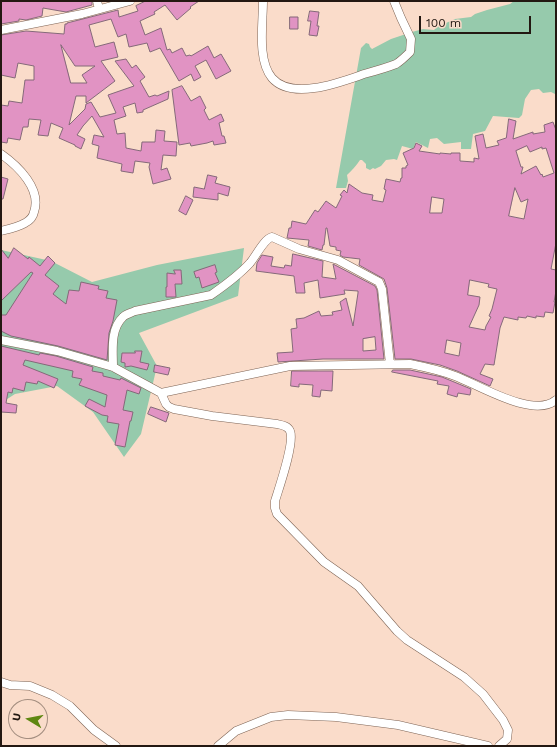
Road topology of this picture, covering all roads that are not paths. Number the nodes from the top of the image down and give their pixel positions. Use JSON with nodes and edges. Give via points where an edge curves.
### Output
{"nodes":[{"id":1,"x":130,"y":1,"type":"edge"},
{"id":2,"x":263,"y":1,"type":"edge"},
{"id":3,"x":394,"y":1,"type":"edge"},
{"id":4,"x":98,"y":5,"type":"edge"},
{"id":5,"x":1,"y":30,"type":"edge"},
{"id":6,"x":1,"y":154,"type":"edge"},
{"id":7,"x":1,"y":230,"type":"edge"},
{"id":8,"x":1,"y":340,"type":"edge"},
{"id":9,"x":390,"y":364,"type":"junction"},
{"id":10,"x":113,"y":367,"type":"junction"},
{"id":11,"x":161,"y":393,"type":"junction"},
{"id":12,"x":556,"y":400,"type":"edge"},
{"id":13,"x":1,"y":682,"type":"edge"},
{"id":14,"x":116,"y":746,"type":"edge"},
{"id":15,"x":218,"y":746,"type":"edge"},
{"id":16,"x":488,"y":746,"type":"edge"},
{"id":17,"x":499,"y":746,"type":"edge"}],
"edges":[{"from":1,"to":4,"type":"street"},
{"from":2,"to":3,"type":"street","via":[[263,59],[266,68],[272,79],[284,87],[310,89],[398,63],[410,52],[411,39]]},
{"from":4,"to":5,"type":"street","via":[[82,14]]},
{"from":6,"to":7,"type":"street","via":[[31,186],[36,197],[36,206],[33,216],[26,223]]},
{"from":8,"to":10,"type":"street","via":[[57,351]]},
{"from":9,"to":10,"type":"street","via":[[382,288],[379,282],[338,260],[299,249],[272,237],[249,264],[211,295],[135,311],[124,316],[114,333]]},
{"from":9,"to":11,"type":"street","via":[[290,366]]},
{"from":9,"to":12,"type":"street","via":[[428,367],[497,395],[531,405],[547,405]]},
{"from":10,"to":11,"type":"street"},
{"from":11,"to":17,"type":"street","via":[[166,404],[174,409],[287,427],[291,435],[290,451],[275,501],[277,514],[324,562],[358,586],[402,636],[464,677],[483,694],[508,730],[507,740]]},
{"from":13,"to":14,"type":"street","via":[[30,686],[52,695],[70,706],[94,730]]},
{"from":15,"to":16,"type":"street","via":[[236,730],[272,717],[288,715],[336,717],[398,726]]}]}
